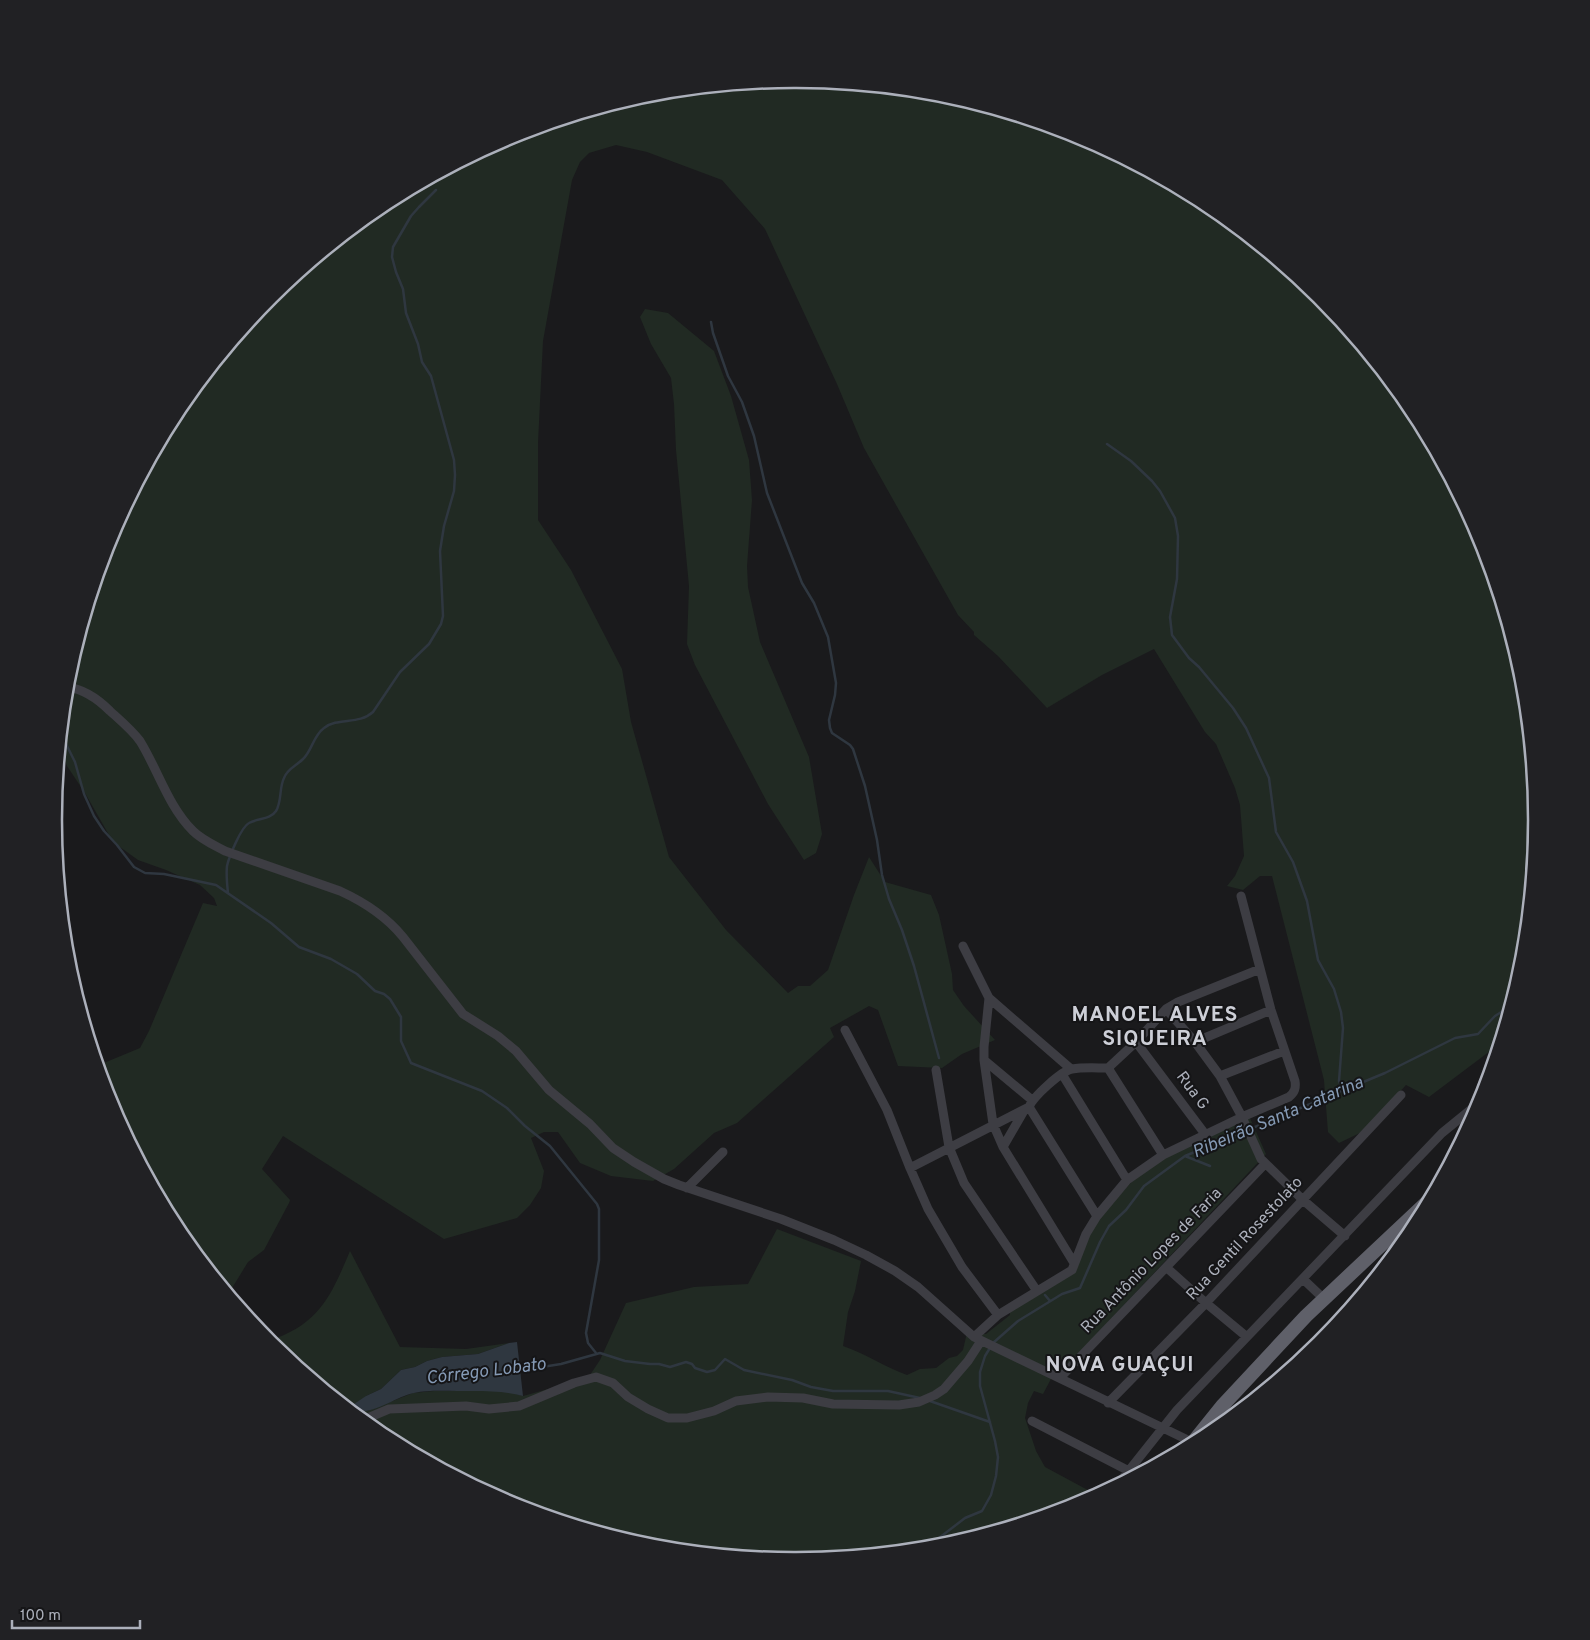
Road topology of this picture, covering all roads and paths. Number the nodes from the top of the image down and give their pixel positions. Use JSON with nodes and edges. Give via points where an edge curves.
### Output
{"nodes":[{"id":1,"x":75,"y":689,"type":"edge"},
{"id":2,"x":1241,"y":896,"type":"dead end"},
{"id":3,"x":963,"y":946,"type":"dead end"},
{"id":4,"x":1260,"y":969,"type":"junction"},
{"id":5,"x":989,"y":998,"type":"junction"},
{"id":6,"x":1166,"y":1009,"type":"junction"},
{"id":7,"x":1271,"y":1010,"type":"junction"},
{"id":8,"x":845,"y":1030,"type":"dead end"},
{"id":9,"x":1136,"y":1042,"type":"junction"},
{"id":10,"x":1195,"y":1042,"type":"junction"},
{"id":11,"x":1284,"y":1051,"type":"junction"},
{"id":12,"x":984,"y":1060,"type":"junction"},
{"id":13,"x":1108,"y":1068,"type":"junction"},
{"id":14,"x":1071,"y":1069,"type":"junction"},
{"id":15,"x":936,"y":1070,"type":"dead end"},
{"id":16,"x":1062,"y":1074,"type":"junction"},
{"id":17,"x":1220,"y":1076,"type":"junction"},
{"id":18,"x":1401,"y":1095,"type":"dead end"},
{"id":19,"x":1028,"y":1105,"type":"junction"},
{"id":20,"x":1466,"y":1113,"type":"edge"},
{"id":21,"x":1242,"y":1117,"type":"junction"},
{"id":22,"x":994,"y":1124,"type":"junction"},
{"id":23,"x":1205,"y":1134,"type":"junction"},
{"id":24,"x":949,"y":1147,"type":"junction"},
{"id":25,"x":1003,"y":1147,"type":"junction"},
{"id":26,"x":722,"y":1152,"type":"dead end"},
{"id":27,"x":1163,"y":1155,"type":"junction"},
{"id":28,"x":1265,"y":1164,"type":"junction"},
{"id":29,"x":910,"y":1168,"type":"junction"},
{"id":30,"x":1127,"y":1180,"type":"junction"},
{"id":31,"x":687,"y":1188,"type":"junction"},
{"id":32,"x":1303,"y":1200,"type":"junction"},
{"id":33,"x":1097,"y":1216,"type":"junction"},
{"id":34,"x":1402,"y":1230,"type":"edge"},
{"id":35,"x":1345,"y":1236,"type":"junction"},
{"id":36,"x":1074,"y":1263,"type":"junction"},
{"id":37,"x":1167,"y":1268,"type":"junction"},
{"id":38,"x":1302,"y":1279,"type":"junction"},
{"id":39,"x":1037,"y":1291,"type":"junction"},
{"id":40,"x":1324,"y":1298,"type":"junction"},
{"id":41,"x":1206,"y":1303,"type":"junction"},
{"id":42,"x":998,"y":1315,"type":"junction"},
{"id":43,"x":1247,"y":1337,"type":"junction"},
{"id":44,"x":984,"y":1342,"type":"junction"},
{"id":45,"x":1060,"y":1378,"type":"junction"},
{"id":46,"x":1108,"y":1402,"type":"junction"},
{"id":47,"x":371,"y":1417,"type":"edge"},
{"id":48,"x":1032,"y":1420,"type":"dead end"},
{"id":49,"x":1208,"y":1425,"type":"edge"},
{"id":50,"x":1162,"y":1428,"type":"junction"},
{"id":51,"x":1184,"y":1440,"type":"edge"},
{"id":52,"x":1129,"y":1471,"type":"joint"}],
"edges":[{"from":1,"to":31,"type":"street","via":[[100,703],[139,740],[169,797],[193,831],[225,851],[340,891],[377,912],[394,926],[463,1014],[516,1050],[549,1090],[613,1148],[664,1179]]},
{"from":2,"to":4,"type":"street"},
{"from":3,"to":5,"type":"street"},
{"from":4,"to":6,"type":"street"},
{"from":4,"to":7,"type":"street"},
{"from":5,"to":12,"type":"street"},
{"from":5,"to":14,"type":"street"},
{"from":6,"to":9,"type":"street"},
{"from":6,"to":10,"type":"street"},
{"from":7,"to":10,"type":"street"},
{"from":7,"to":11,"type":"street"},
{"from":8,"to":29,"type":"street","via":[[888,1110]]},
{"from":9,"to":13,"type":"street"},
{"from":9,"to":23,"type":"street","name":"Rua G"},
{"from":10,"to":17,"type":"street"},
{"from":11,"to":17,"type":"street"},
{"from":11,"to":21,"type":"street","via":[[1295,1081],[1294,1091],[1290,1097]]},
{"from":12,"to":19,"type":"street"},
{"from":12,"to":22,"type":"street"},
{"from":13,"to":14,"type":"street"},
{"from":13,"to":27,"type":"street"},
{"from":14,"to":16,"type":"street"},
{"from":15,"to":24,"type":"street"},
{"from":16,"to":19,"type":"street"},
{"from":16,"to":30,"type":"street"},
{"from":17,"to":21,"type":"street"},
{"from":18,"to":32,"type":"street","name":"Rua Gentil Rosestolato"},
{"from":19,"to":22,"type":"street"},
{"from":19,"to":25,"type":"street"},
{"from":19,"to":33,"type":"street"},
{"from":20,"to":35,"type":"street","via":[[1442,1132]]},
{"from":21,"to":23,"type":"street"},
{"from":21,"to":28,"type":"street"},
{"from":22,"to":24,"type":"street"},
{"from":22,"to":25,"type":"street"},
{"from":23,"to":27,"type":"street"},
{"from":24,"to":29,"type":"street"},
{"from":24,"to":39,"type":"street","via":[[964,1183]]},
{"from":25,"to":36,"type":"street"},
{"from":26,"to":31,"type":"street"},
{"from":27,"to":30,"type":"street"},
{"from":28,"to":32,"type":"street"},
{"from":28,"to":37,"type":"street","name":"Rua Antônio Lopes de Faria"},
{"from":29,"to":42,"type":"street","via":[[928,1209],[962,1268]]},
{"from":30,"to":33,"type":"street"},
{"from":31,"to":44,"type":"street","via":[[781,1219],[866,1255],[918,1287]]},
{"from":32,"to":35,"type":"street"},
{"from":32,"to":41,"type":"street","name":"Rua Gentil Rosestolato"},
{"from":33,"to":36,"type":"street"},
{"from":34,"to":40,"type":"highway"},
{"from":35,"to":38,"type":"street"},
{"from":36,"to":39,"type":"street","via":[[1072,1270]]},
{"from":37,"to":41,"type":"street"},
{"from":37,"to":45,"type":"street","name":"Rua Antônio Lopes de Faria"},
{"from":38,"to":40,"type":"street"},
{"from":38,"to":43,"type":"street"},
{"from":39,"to":42,"type":"street"},
{"from":40,"to":49,"type":"highway"},
{"from":41,"to":43,"type":"street"},
{"from":41,"to":46,"type":"street","name":"Rua Gentil Rosestolato"},
{"from":42,"to":44,"type":"street"},
{"from":43,"to":50,"type":"street"},
{"from":44,"to":45,"type":"street"},
{"from":44,"to":47,"type":"street","via":[[944,1389],[919,1402],[899,1405],[833,1404],[803,1398],[768,1397],[736,1401],[688,1418],[668,1418],[628,1397],[613,1383],[596,1376],[519,1406],[389,1409]]},
{"from":45,"to":46,"type":"street"},
{"from":46,"to":50,"type":"street"},
{"from":48,"to":52,"type":"street"},
{"from":50,"to":51,"type":"street"},
{"from":50,"to":52,"type":"street"}]}
